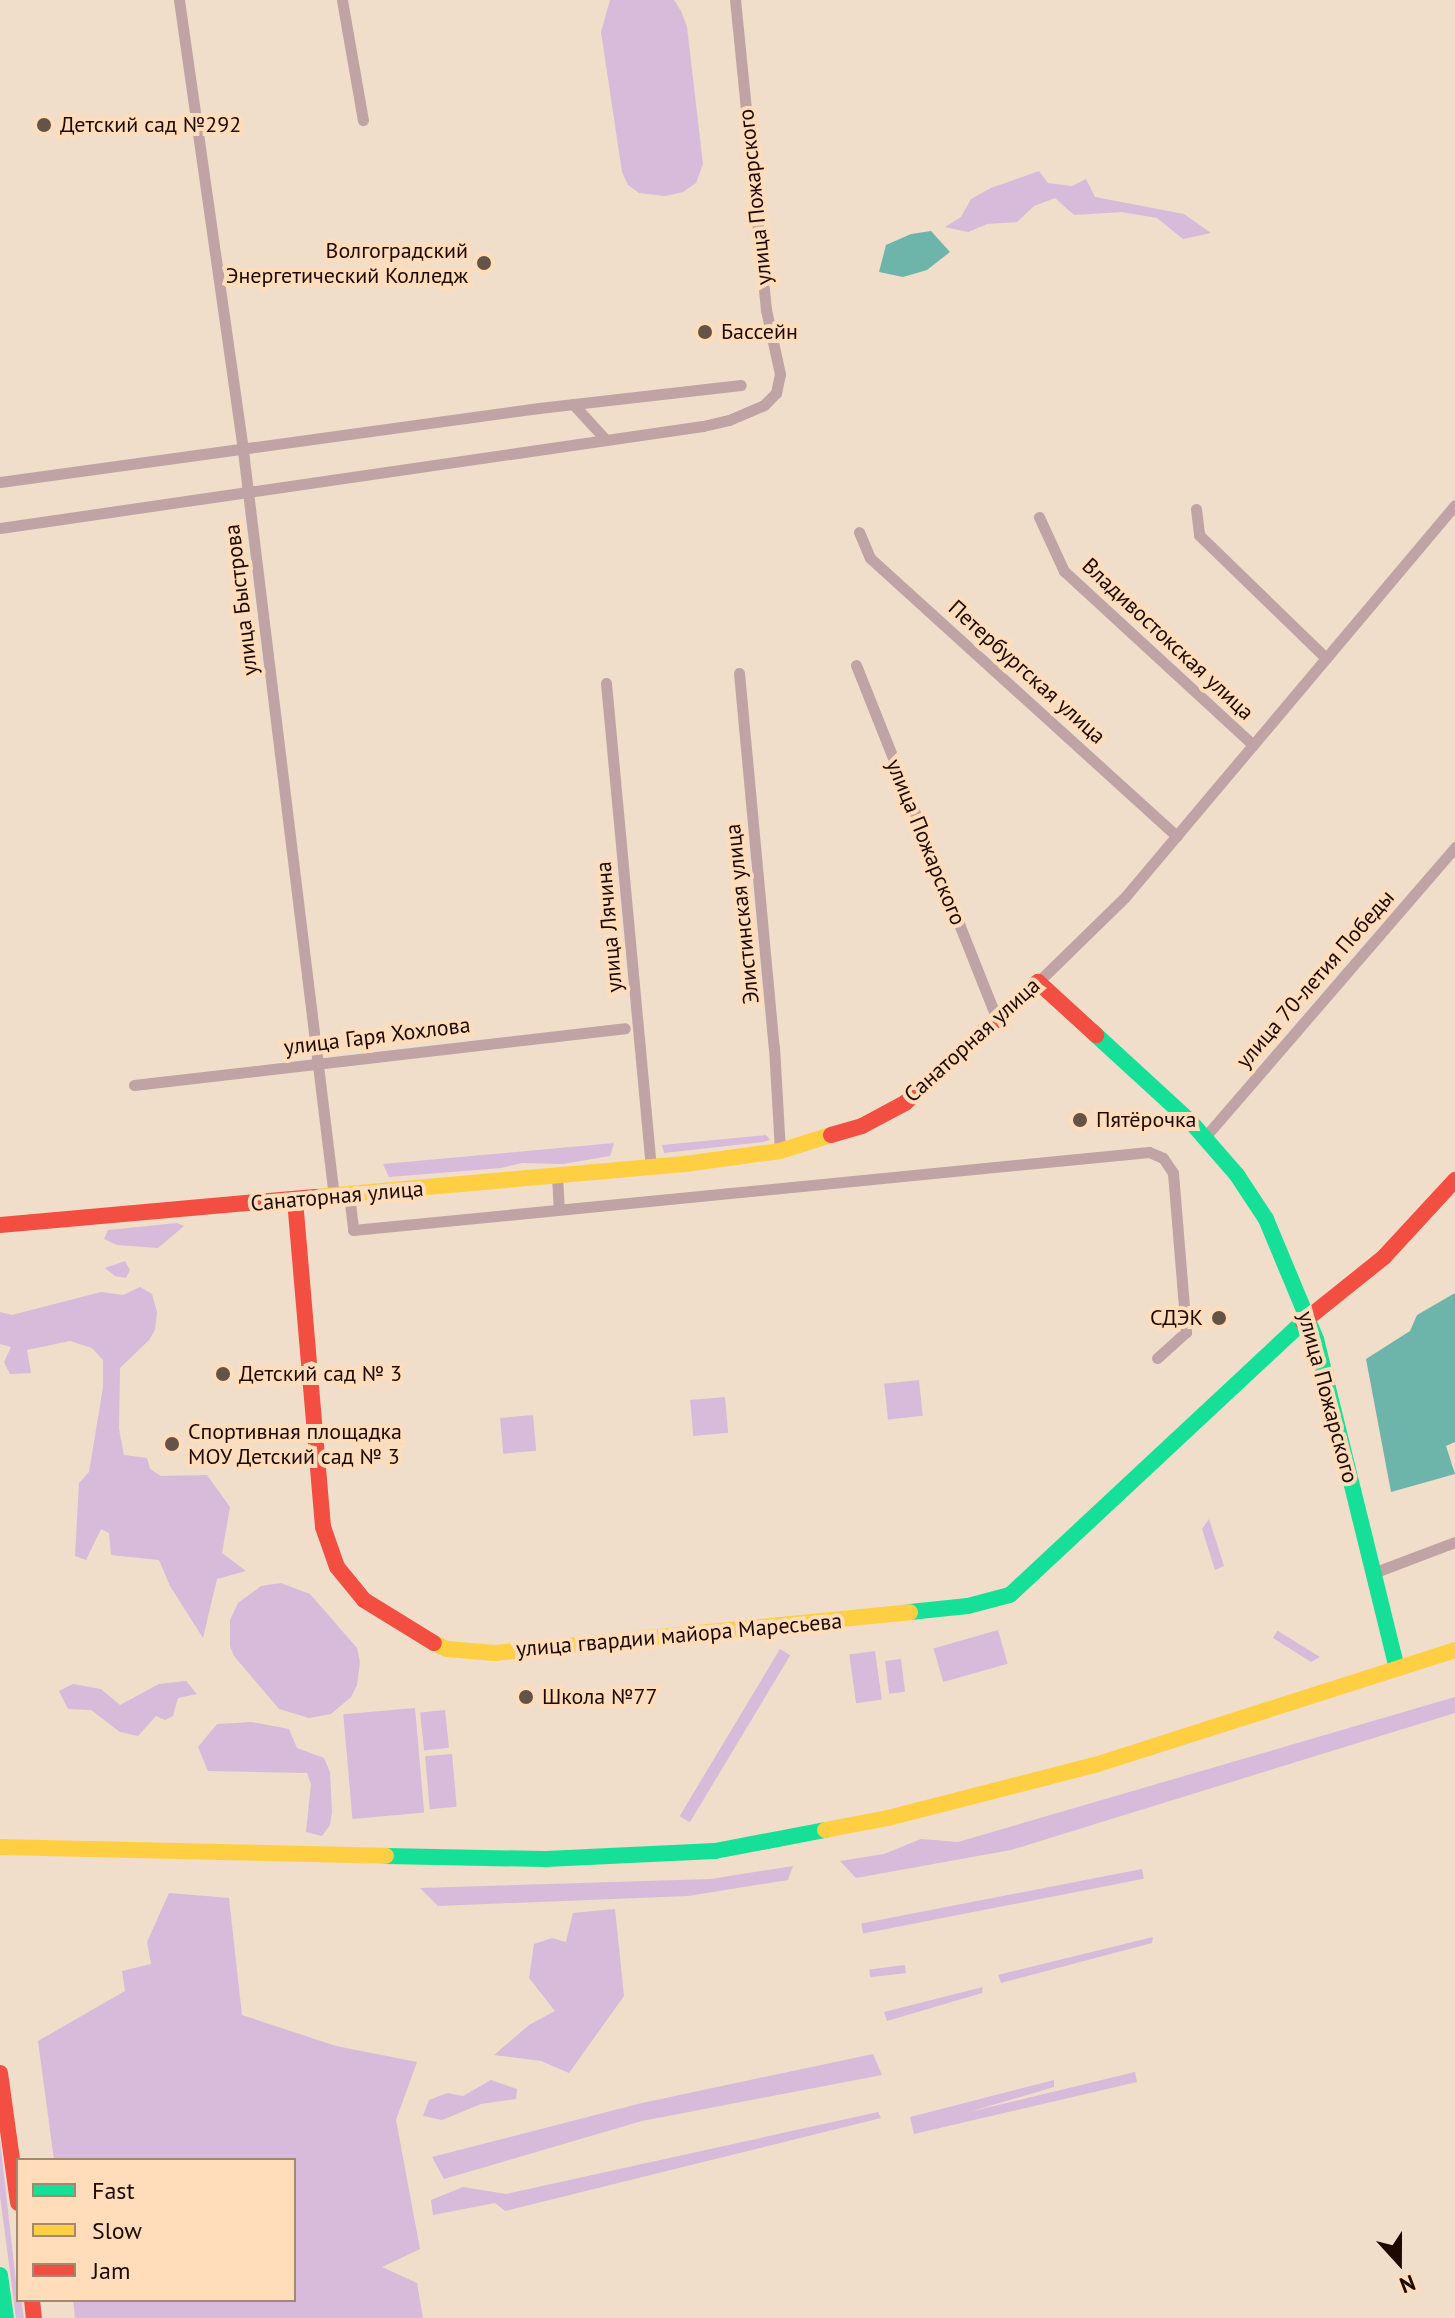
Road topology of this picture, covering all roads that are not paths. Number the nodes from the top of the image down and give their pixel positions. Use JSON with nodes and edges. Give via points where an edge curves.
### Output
{"nodes":[{"id":1,"x":179,"y":0,"type":"edge"},
{"id":2,"x":342,"y":0,"type":"edge"},
{"id":3,"x":735,"y":0,"type":"edge"},
{"id":4,"x":363,"y":120,"type":"dead end"},
{"id":5,"x":741,"y":385,"type":"dead end"},
{"id":6,"x":573,"y":404,"type":"junction"},
{"id":7,"x":606,"y":440,"type":"junction"},
{"id":8,"x":243,"y":451,"type":"junction"},
{"id":9,"x":0,"y":482,"type":"edge"},
{"id":10,"x":249,"y":494,"type":"junction"},
{"id":11,"x":1455,"y":505,"type":"edge"},
{"id":12,"x":1196,"y":509,"type":"dead end"},
{"id":13,"x":1039,"y":517,"type":"dead end"},
{"id":14,"x":0,"y":528,"type":"edge"},
{"id":15,"x":859,"y":532,"type":"dead end"},
{"id":16,"x":1326,"y":658,"type":"junction"},
{"id":17,"x":856,"y":665,"type":"dead end"},
{"id":18,"x":739,"y":673,"type":"dead end"},
{"id":19,"x":606,"y":683,"type":"dead end"},
{"id":20,"x":1253,"y":745,"type":"junction"},
{"id":21,"x":1177,"y":836,"type":"junction"},
{"id":22,"x":1455,"y":847,"type":"edge"},
{"id":23,"x":1038,"y":982,"type":"junction"},
{"id":24,"x":997,"y":1019,"type":"junction"},
{"id":25,"x":625,"y":1028,"type":"dead end"},
{"id":26,"x":318,"y":1063,"type":"junction"},
{"id":27,"x":134,"y":1085,"type":"dead end"},
{"id":28,"x":1205,"y":1137,"type":"junction"},
{"id":29,"x":780,"y":1151,"type":"junction"},
{"id":30,"x":651,"y":1167,"type":"junction"},
{"id":31,"x":557,"y":1175,"type":"junction"},
{"id":32,"x":1455,"y":1180,"type":"edge"},
{"id":33,"x":342,"y":1196,"type":"junction"},
{"id":34,"x":295,"y":1200,"type":"junction"},
{"id":35,"x":559,"y":1209,"type":"junction"},
{"id":36,"x":0,"y":1225,"type":"edge"},
{"id":37,"x":1309,"y":1316,"type":"junction"},
{"id":38,"x":1157,"y":1358,"type":"dead end"},
{"id":39,"x":1455,"y":1542,"type":"edge"},
{"id":40,"x":1373,"y":1573,"type":"junction"},
{"id":41,"x":1455,"y":1650,"type":"edge"},
{"id":42,"x":1397,"y":1668,"type":"junction"},
{"id":43,"x":0,"y":1847,"type":"edge"},
{"id":44,"x":0,"y":2073,"type":"edge"},
{"id":45,"x":16,"y":2189,"type":"edge"},
{"id":46,"x":0,"y":2275,"type":"edge"},
{"id":47,"x":6,"y":2318,"type":"edge"}],
"edges":[{"from":1,"to":8,"type":"street","name":"улица Быстрова"},
{"from":2,"to":4,"type":"street"},
{"from":3,"to":7,"type":"street","name":"улица Пожарского","via":[[766,310],[780,374],[776,393],[764,405],[729,420]]},
{"from":5,"to":6,"type":"street"},
{"from":6,"to":7,"type":"street"},
{"from":6,"to":8,"type":"street"},
{"from":7,"to":10,"type":"street"},
{"from":8,"to":9,"type":"street"},
{"from":8,"to":10,"type":"street","name":"улица Быстрова"},
{"from":10,"to":14,"type":"street"},
{"from":10,"to":26,"type":"street","name":"улица Быстрова"},
{"from":11,"to":16,"type":"street","name":"Санаторная улица"},
{"from":12,"to":16,"type":"street","via":[[1199,535]]},
{"from":13,"to":20,"type":"street","name":"Владивостокская улица","via":[[1064,571]]},
{"from":15,"to":21,"type":"street","name":"Петербургская улица","via":[[870,558]]},
{"from":16,"to":20,"type":"street","name":"Санаторная улица"},
{"from":17,"to":24,"type":"street","name":"улица Пожарского"},
{"from":18,"to":29,"type":"street","name":"Элистинская улица"},
{"from":19,"to":30,"type":"street","name":"улица Лячина"},
{"from":20,"to":21,"type":"street","name":"Санаторная улица"},
{"from":21,"to":23,"type":"street","name":"Санаторная улица","via":[[1105,919]]},
{"from":22,"to":28,"type":"street","name":"улица 70-летия Победы"},
{"from":23,"to":24,"type":"main road","name":"Санаторная улица"},
{"from":23,"to":28,"type":"main road","name":"улица Пожарского"},
{"from":24,"to":29,"type":"main road","name":"Санаторная улица","via":[[905,1103],[862,1126]]},
{"from":25,"to":26,"type":"street","name":"улица Гаря Хохлова"},
{"from":26,"to":27,"type":"street","name":"улица Гаря Хохлова"},
{"from":26,"to":33,"type":"street","name":"улица Быстрова"},
{"from":28,"to":37,"type":"main road","name":"улица Пожарского","via":[[1266,1219]]},
{"from":29,"to":30,"type":"main road","name":"Санаторная улица"},
{"from":30,"to":31,"type":"main road","name":"Санаторная улица"},
{"from":31,"to":33,"type":"main road","name":"Санаторная улица"},
{"from":31,"to":35,"type":"street"},
{"from":32,"to":37,"type":"main road","name":"улица гвардии майора Маресьева","via":[[1384,1257]]},
{"from":33,"to":34,"type":"main road","name":"Санаторная улица"},
{"from":33,"to":35,"type":"street","name":"улица Быстрова","via":[[353,1230]]},
{"from":34,"to":36,"type":"main road","name":"Санаторная улица"},
{"from":34,"to":37,"type":"main road","name":"улица гвардии майора Маресьева","via":[[329,1550],[344,1578],[373,1606],[439,1646],[472,1652],[632,1642],[1000,1599],[1045,1565]]},
{"from":35,"to":38,"type":"street","via":[[1157,1154],[1173,1173],[1186,1332]]},
{"from":37,"to":40,"type":"main road","name":"улица Пожарского"},
{"from":39,"to":40,"type":"street"},
{"from":40,"to":42,"type":"main road","name":"улица Пожарского"},
{"from":41,"to":42,"type":"main road"},
{"from":42,"to":43,"type":"main road","via":[[1095,1765],[888,1818],[715,1851],[546,1859]]},
{"from":44,"to":45,"type":"main road"},
{"from":46,"to":47,"type":"main road"}]}
